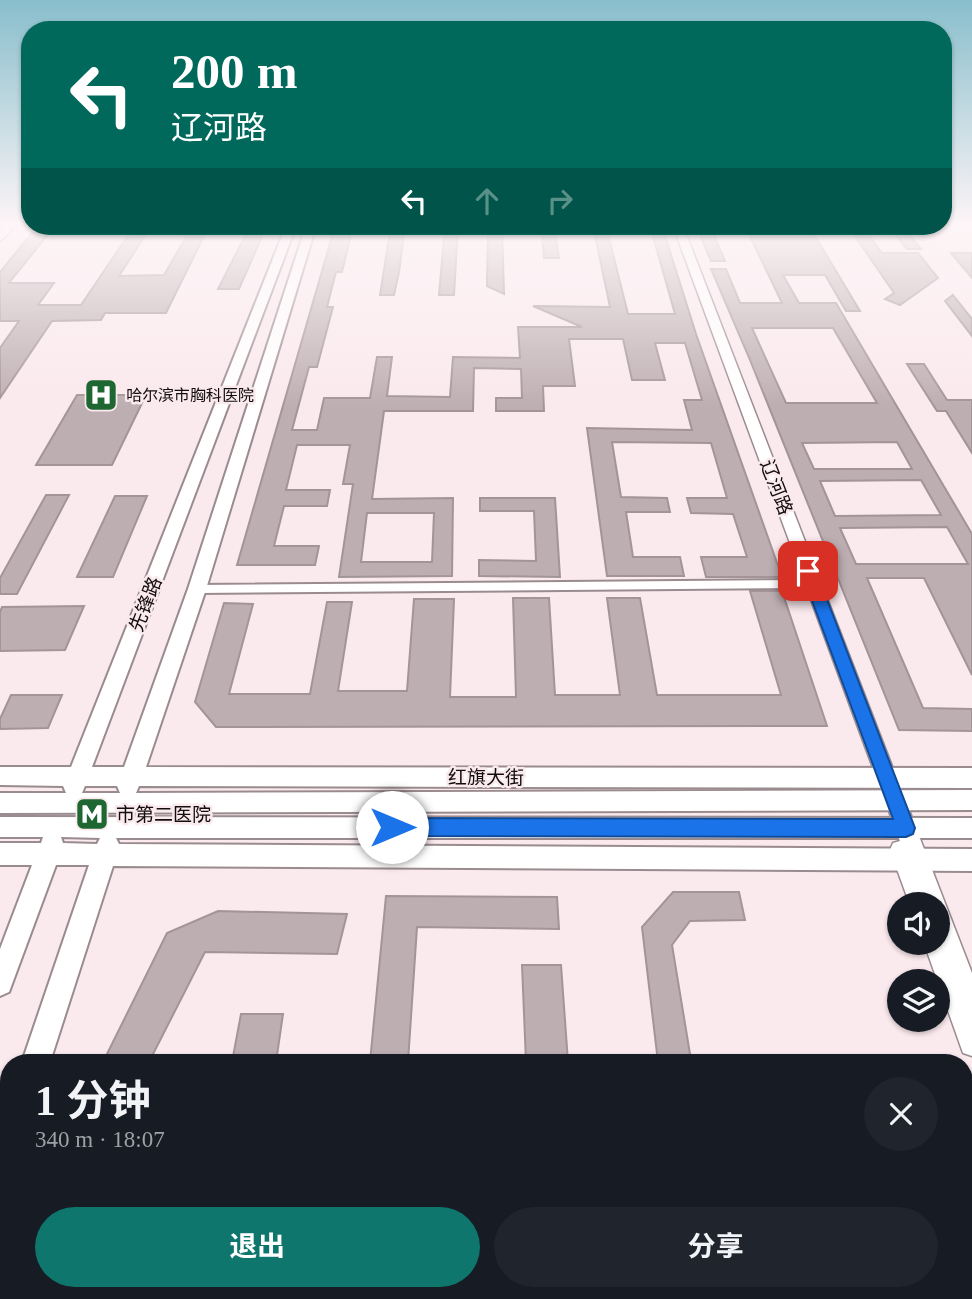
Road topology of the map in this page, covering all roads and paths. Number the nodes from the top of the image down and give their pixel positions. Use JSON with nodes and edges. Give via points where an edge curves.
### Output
{"nodes":[{"id":1,"x":268,"y":286,"type":"edge"},
{"id":2,"x":292,"y":286,"type":"edge"},
{"id":3,"x":694,"y":286,"type":"edge"},
{"id":4,"x":700,"y":286,"type":"edge"},
{"id":5,"x":803,"y":584,"type":"junction"},
{"id":6,"x":197,"y":589,"type":"junction"},
{"id":7,"x":79,"y":775,"type":"junction"},
{"id":8,"x":0,"y":776,"type":"edge"},
{"id":9,"x":131,"y":777,"type":"junction"},
{"id":10,"x":972,"y":778,"type":"edge"},
{"id":11,"x":885,"y":789,"type":"junction"},
{"id":12,"x":972,"y":800,"type":"edge"},
{"id":13,"x":67,"y":802,"type":"junction"},
{"id":14,"x":123,"y":802,"type":"junction"},
{"id":15,"x":0,"y":803,"type":"edge"},
{"id":16,"x":0,"y":827,"type":"edge"},
{"id":17,"x":58,"y":827,"type":"junction"},
{"id":18,"x":114,"y":827,"type":"junction"},
{"id":19,"x":900,"y":828,"type":"junction"},
{"id":20,"x":972,"y":828,"type":"edge"},
{"id":21,"x":0,"y":854,"type":"edge"},
{"id":22,"x":49,"y":854,"type":"junction"},
{"id":23,"x":105,"y":854,"type":"junction"},
{"id":24,"x":911,"y":859,"type":"junction"},
{"id":25,"x":972,"y":860,"type":"edge"},
{"id":26,"x":918,"y":892,"type":"edge"},
{"id":27,"x":928,"y":892,"type":"edge"},
{"id":28,"x":950,"y":946,"type":"edge"},
{"id":29,"x":939,"y":955,"type":"edge"},
{"id":30,"x":0,"y":983,"type":"edge"},
{"id":31,"x":972,"y":1004,"type":"edge"},
{"id":32,"x":972,"y":1045,"type":"edge"},
{"id":33,"x":39,"y":1054,"type":"edge"}],
"edges":[{"from":1,"to":7,"type":"main road","name":"先锋路"},
{"from":2,"to":6,"type":"main road"},
{"from":3,"to":5,"type":"main road","name":"辽河路"},
{"from":4,"to":11,"type":"main road","name":"辽河路"},
{"from":5,"to":6,"type":"street"},
{"from":5,"to":11,"type":"main road","name":"辽河路"},
{"from":6,"to":9,"type":"main road"},
{"from":7,"to":8,"type":"main road","name":"红旗大街"},
{"from":7,"to":9,"type":"main road","name":"红旗大街"},
{"from":7,"to":13,"type":"main road","name":"先锋路"},
{"from":9,"to":11,"type":"main road","name":"红旗大街"},
{"from":9,"to":14,"type":"main road"},
{"from":10,"to":11,"type":"main road","name":"红旗大街"},
{"from":11,"to":12,"type":"main road","name":"红旗大街"},
{"from":11,"to":14,"type":"main road","name":"红旗大街"},
{"from":11,"to":19,"type":"main road","name":"辽河路"},
{"from":13,"to":14,"type":"main road","name":"红旗大街"},
{"from":13,"to":15,"type":"main road","name":"红旗大街"},
{"from":13,"to":17,"type":"main road","name":"先锋路"},
{"from":14,"to":18,"type":"main road"},
{"from":16,"to":17,"type":"main road"},
{"from":17,"to":18,"type":"main road"},
{"from":17,"to":22,"type":"main road","name":"先锋路"},
{"from":18,"to":19,"type":"main road"},
{"from":18,"to":23,"type":"main road"},
{"from":19,"to":20,"type":"main road"},
{"from":19,"to":24,"type":"main road","name":"辽河路"},
{"from":21,"to":22,"type":"main road"},
{"from":22,"to":23,"type":"main road"},
{"from":22,"to":30,"type":"main road","name":"先锋路"},
{"from":23,"to":24,"type":"main road"},
{"from":23,"to":33,"type":"main road"},
{"from":24,"to":25,"type":"main road"},
{"from":24,"to":26,"type":"main road","name":"辽河路"},
{"from":24,"to":27,"type":"main road","name":"辽河路"},
{"from":28,"to":31,"type":"main road"},
{"from":29,"to":32,"type":"main road"}]}
